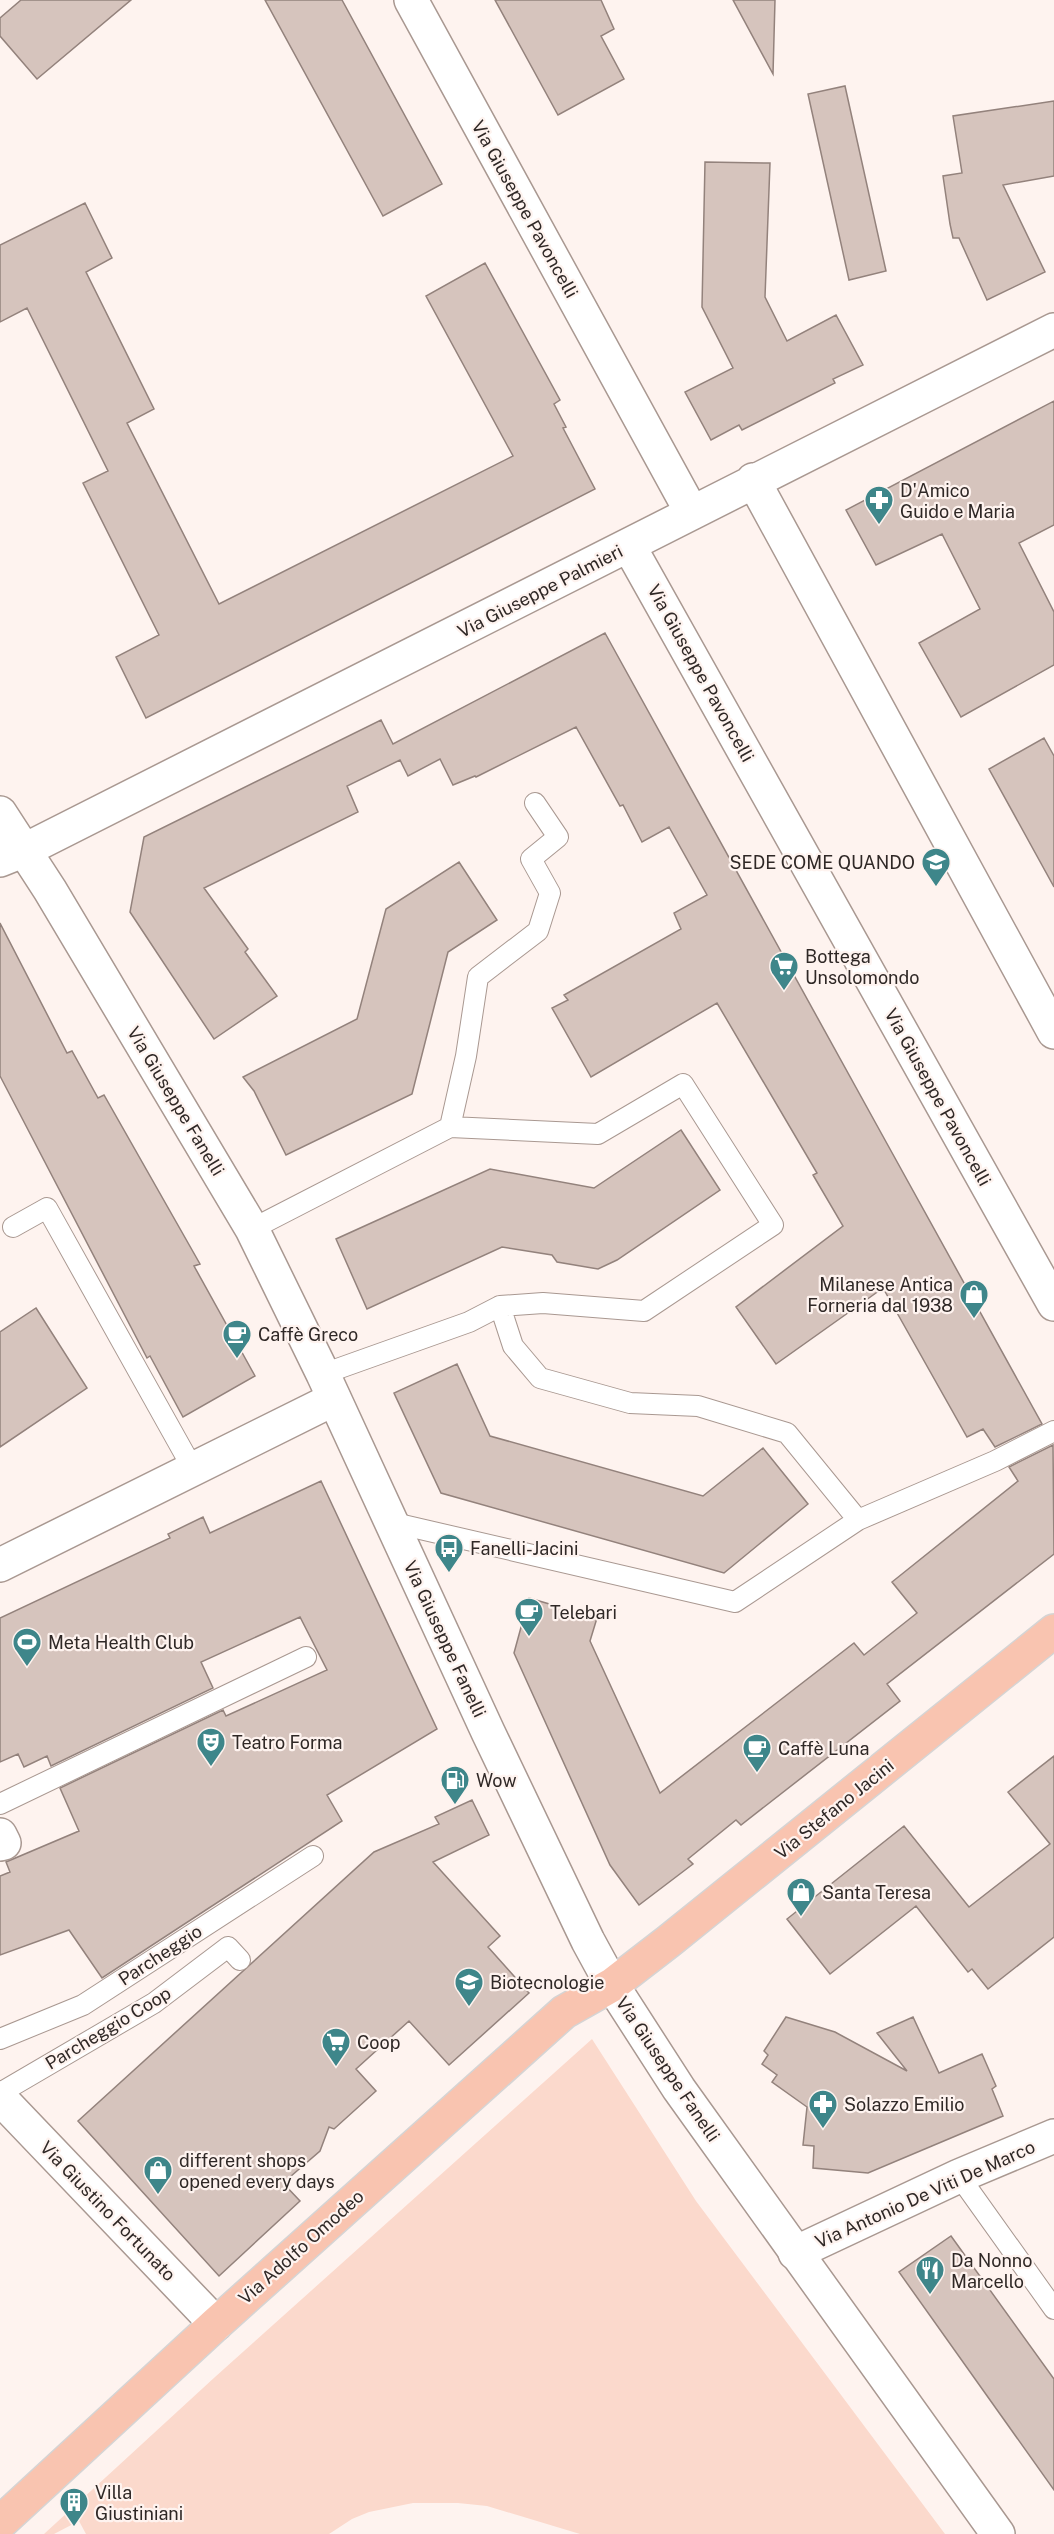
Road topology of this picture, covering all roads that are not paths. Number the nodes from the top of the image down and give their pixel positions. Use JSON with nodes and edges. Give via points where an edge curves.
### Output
{"nodes":[{"id":1,"x":411,"y":0,"type":"edge"},
{"id":2,"x":1054,"y":330,"type":"edge"},
{"id":3,"x":753,"y":480,"type":"junction"},
{"id":4,"x":692,"y":513,"type":"junction"},
{"id":5,"x":629,"y":546,"type":"junction"},
{"id":6,"x":535,"y":803,"type":"dead end"},
{"id":7,"x":0,"y":813,"type":"edge"},
{"id":8,"x":12,"y":855,"type":"edge"},
{"id":9,"x":1054,"y":1032,"type":"edge"},
{"id":10,"x":450,"y":1127,"type":"junction"},
{"id":11,"x":14,"y":1227,"type":"dead end"},
{"id":12,"x":252,"y":1229,"type":"junction"},
{"id":13,"x":1054,"y":1304,"type":"edge"},
{"id":14,"x":500,"y":1306,"type":"junction"},
{"id":15,"x":328,"y":1386,"type":"junction"},
{"id":16,"x":1054,"y":1431,"type":"edge"},
{"id":17,"x":193,"y":1469,"type":"junction"},
{"id":18,"x":858,"y":1520,"type":"junction"},
{"id":19,"x":390,"y":1522,"type":"junction"},
{"id":20,"x":0,"y":1565,"type":"edge"},
{"id":21,"x":1054,"y":1631,"type":"edge"},
{"id":22,"x":306,"y":1657,"type":"dead end"},
{"id":23,"x":0,"y":1804,"type":"edge"},
{"id":24,"x":313,"y":1856,"type":"dead end"},
{"id":25,"x":240,"y":1960,"type":"dead end"},
{"id":26,"x":612,"y":1985,"type":"junction"},
{"id":27,"x":0,"y":2039,"type":"edge"},
{"id":28,"x":0,"y":2092,"type":"edge"},
{"id":29,"x":0,"y":2098,"type":"edge"},
{"id":30,"x":1054,"y":2136,"type":"edge"},
{"id":31,"x":959,"y":2176,"type":"junction"},
{"id":32,"x":795,"y":2253,"type":"junction"},
{"id":33,"x":1054,"y":2309,"type":"edge"},
{"id":34,"x":216,"y":2324,"type":"junction"},
{"id":35,"x":0,"y":2523,"type":"edge"},
{"id":36,"x":993,"y":2531,"type":"edge"}],
"edges":[{"from":1,"to":4,"type":"street","name":"Via Giuseppe Pavoncelli"},
{"from":2,"to":3,"type":"street","name":"Via Giuseppe Palmieri"},
{"from":3,"to":4,"type":"street","name":"Via Giuseppe Palmieri"},
{"from":3,"to":9,"type":"street"},
{"from":4,"to":5,"type":"street","name":"Via Giuseppe Palmieri"},
{"from":5,"to":8,"type":"street","name":"Via Giuseppe Palmieri"},
{"from":5,"to":13,"type":"street","name":"Via Giuseppe Pavoncelli"},
{"from":6,"to":10,"type":"lane","via":[[558,837],[531,859],[550,893],[538,931],[477,977],[466,1056]]},
{"from":7,"to":8,"type":"street","name":"Via Giuseppe Fanelli"},
{"from":8,"to":12,"type":"street","name":"Via Giuseppe Fanelli"},
{"from":10,"to":12,"type":"lane"},
{"from":10,"to":14,"type":"lane","via":[[598,1134],[683,1084],[773,1225],[644,1311],[543,1303]]},
{"from":11,"to":17,"type":"lane","via":[[47,1208]]},
{"from":12,"to":15,"type":"street","name":"Via Giuseppe Fanelli"},
{"from":14,"to":15,"type":"lane"},
{"from":14,"to":18,"type":"lane","via":[[513,1346],[540,1378],[630,1403],[698,1406],[787,1433]]},
{"from":15,"to":17,"type":"street"},
{"from":15,"to":19,"type":"street","name":"Via Giuseppe Fanelli"},
{"from":16,"to":18,"type":"lane"},
{"from":17,"to":20,"type":"street"},
{"from":18,"to":19,"type":"lane","via":[[735,1602]]},
{"from":19,"to":26,"type":"street","name":"Via Giuseppe Fanelli"},
{"from":21,"to":26,"type":"main road","name":"Via Stefano Jacini"},
{"from":22,"to":23,"type":"lane"},
{"from":24,"to":27,"type":"lane","name":"Parcheggio","via":[[83,2005]]},
{"from":25,"to":28,"type":"lane","name":"Parcheggio Coop","via":[[228,1947],[154,2003]]},
{"from":26,"to":32,"type":"street","name":"Via Giuseppe Fanelli","via":[[679,2089]]},
{"from":26,"to":34,"type":"main road","name":"Via Adolfo Omodeo","via":[[564,2012]]},
{"from":29,"to":34,"type":"street","name":"Via Giustino Fortunato"},
{"from":30,"to":31,"type":"street","name":"Via Antonio De Viti De Marco"},
{"from":31,"to":32,"type":"street","name":"Via Antonio De Viti De Marco"},
{"from":31,"to":33,"type":"lane"},
{"from":32,"to":36,"type":"street","name":"Via Giuseppe Fanelli"},
{"from":34,"to":35,"type":"main road","name":"Via Adolfo Omodeo"}]}
